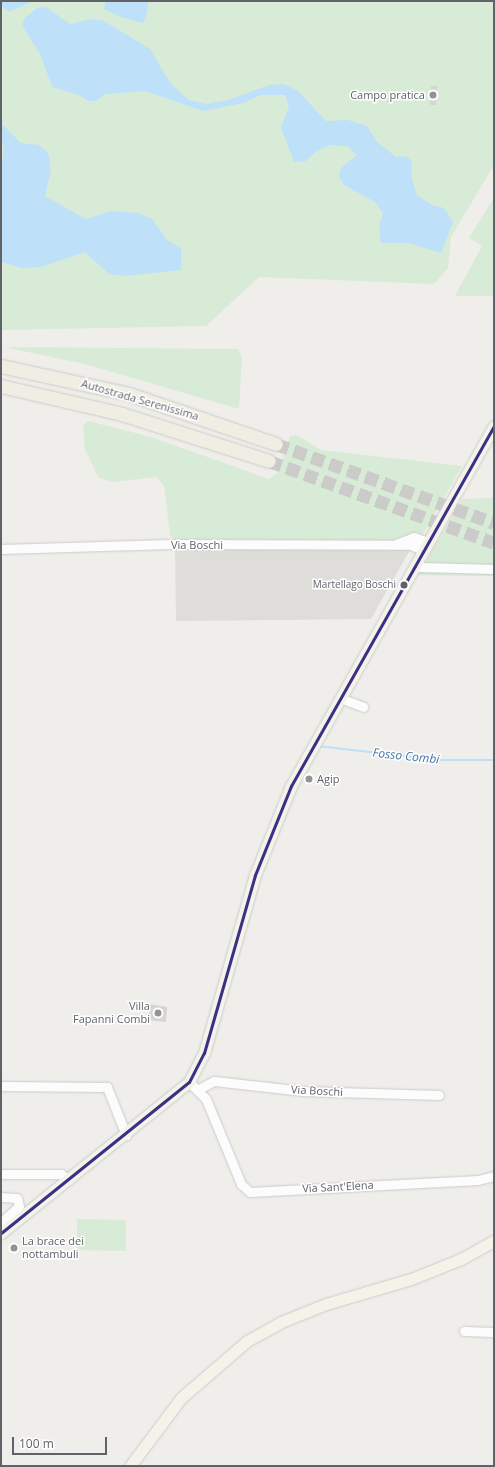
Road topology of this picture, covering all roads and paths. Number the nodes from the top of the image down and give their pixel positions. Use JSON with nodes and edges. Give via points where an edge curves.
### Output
{"nodes":[{"id":1,"x":1,"y":366,"type":"edge"},
{"id":2,"x":1,"y":386,"type":"edge"},
{"id":3,"x":494,"y":426,"type":"edge"},
{"id":4,"x":276,"y":444,"type":"tunnel mouth"},
{"id":5,"x":269,"y":461,"type":"tunnel mouth"},
{"id":6,"x":425,"y":546,"type":"junction"},
{"id":7,"x":1,"y":549,"type":"edge"},
{"id":8,"x":415,"y":564,"type":"junction"},
{"id":9,"x":494,"y":569,"type":"edge"},
{"id":10,"x":340,"y":698,"type":"junction"},
{"id":11,"x":363,"y":707,"type":"dead end"},
{"id":12,"x":188,"y":1082,"type":"junction"},
{"id":13,"x":1,"y":1086,"type":"edge"},
{"id":14,"x":197,"y":1090,"type":"junction"},
{"id":15,"x":439,"y":1095,"type":"dead end"},
{"id":16,"x":126,"y":1135,"type":"junction"},
{"id":17,"x":1,"y":1174,"type":"edge"},
{"id":18,"x":494,"y":1176,"type":"edge"},
{"id":19,"x":69,"y":1180,"type":"junction"},
{"id":20,"x":1,"y":1197,"type":"edge"},
{"id":21,"x":1,"y":1222,"type":"edge"},
{"id":22,"x":1,"y":1233,"type":"edge"},
{"id":23,"x":494,"y":1241,"type":"edge"},
{"id":24,"x":464,"y":1331,"type":"dead end"},
{"id":25,"x":494,"y":1332,"type":"edge"},
{"id":26,"x":130,"y":1466,"type":"edge"}],
"edges":[{"from":1,"to":4,"type":"highway","name":"Autostrada Serenissima","via":[[129,394]]},
{"from":2,"to":5,"type":"highway","name":"Autostrada Serenissima","via":[[122,414]]},
{"from":3,"to":6,"type":"main road"},
{"from":6,"to":7,"type":"street","name":"Via Boschi","via":[[98,544]]},
{"from":6,"to":8,"type":"main road"},
{"from":8,"to":9,"type":"street","via":[[420,567]]},
{"from":8,"to":10,"type":"main road"},
{"from":10,"to":11,"type":"street"},
{"from":10,"to":12,"type":"main road","via":[[291,786],[269,835],[205,1050]]},
{"from":12,"to":14,"type":"street"},
{"from":12,"to":16,"type":"main road"},
{"from":13,"to":16,"type":"street","via":[[107,1087]]},
{"from":14,"to":15,"type":"street","name":"Via Boschi","via":[[214,1081],[303,1091]]},
{"from":14,"to":18,"type":"street","name":"Via Sant'Elena","via":[[206,1099],[241,1184],[250,1192],[478,1180]]},
{"from":16,"to":19,"type":"main road"},
{"from":17,"to":19,"type":"street","via":[[61,1174]]},
{"from":19,"to":22,"type":"main road"},
{"from":20,"to":21,"type":"street","via":[[17,1198],[20,1206]]},
{"from":23,"to":26,"type":"main road","via":[[462,1259],[411,1279],[326,1304],[280,1322],[247,1341],[181,1398]]},
{"from":24,"to":25,"type":"street"}]}
